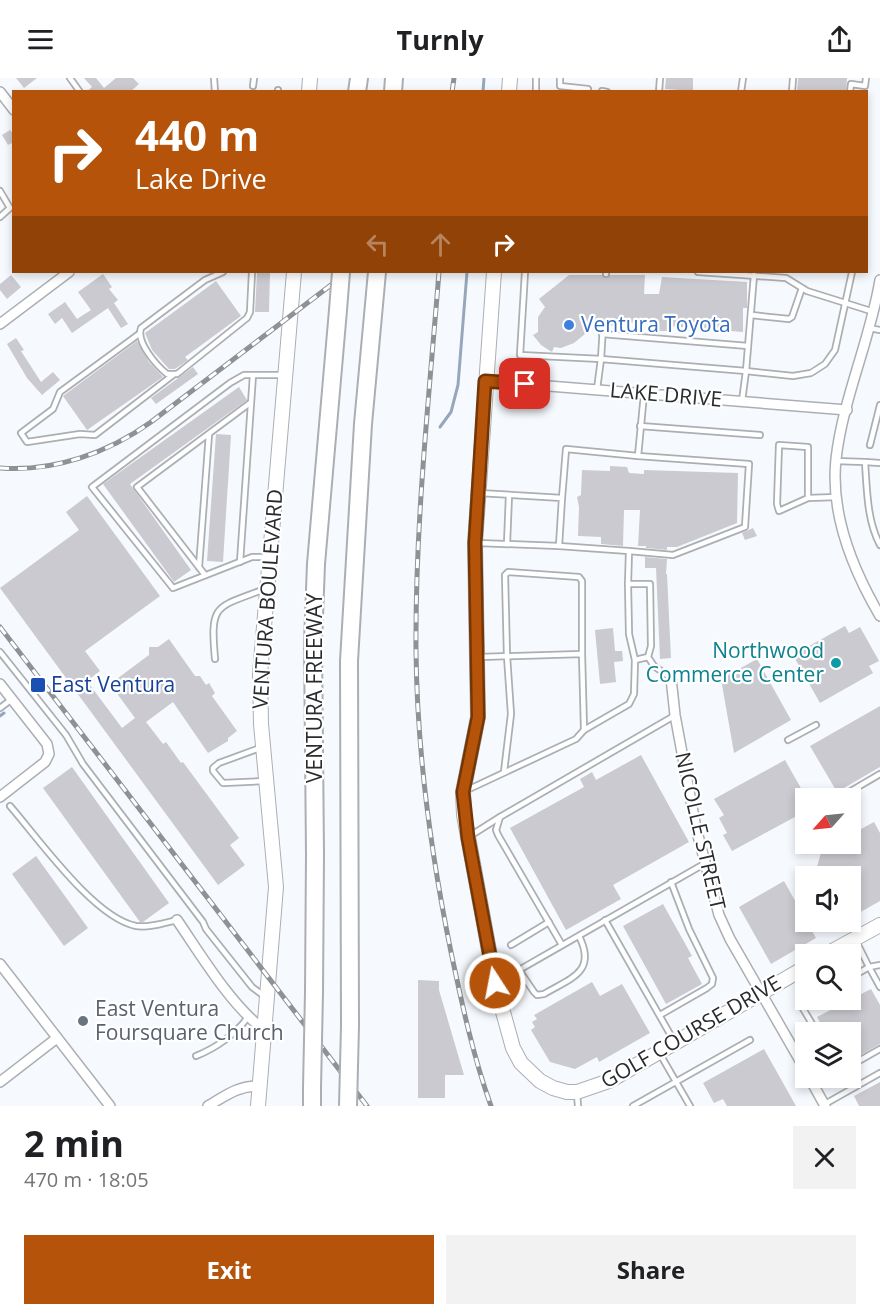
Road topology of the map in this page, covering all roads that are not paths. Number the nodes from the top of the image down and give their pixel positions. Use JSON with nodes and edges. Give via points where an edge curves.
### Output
{"nodes":[{"id":1,"x":254,"y":78,"type":"edge"},
{"id":2,"x":560,"y":78,"type":"edge"},
{"id":3,"x":866,"y":78,"type":"edge"},
{"id":4,"x":253,"y":86,"type":"dead end"},
{"id":5,"x":560,"y":89,"type":"edge"},
{"id":6,"x":865,"y":89,"type":"edge"},
{"id":7,"x":588,"y":90,"type":"edge"},
{"id":8,"x":850,"y":90,"type":"edge"},
{"id":9,"x":0,"y":92,"type":"edge"},
{"id":10,"x":12,"y":107,"type":"edge"},
{"id":11,"x":0,"y":191,"type":"edge"},
{"id":12,"x":0,"y":217,"type":"edge"},
{"id":13,"x":68,"y":273,"type":"edge"},
{"id":14,"x":221,"y":273,"type":"edge"},
{"id":15,"x":252,"y":273,"type":"edge"},
{"id":16,"x":294,"y":273,"type":"edge"},
{"id":17,"x":341,"y":273,"type":"edge"},
{"id":18,"x":494,"y":273,"type":"edge"},
{"id":19,"x":525,"y":273,"type":"edge"},
{"id":20,"x":728,"y":273,"type":"edge"},
{"id":21,"x":852,"y":273,"type":"edge"},
{"id":22,"x":754,"y":274,"type":"junction"},
{"id":23,"x":377,"y":276,"type":"edge"},
{"id":24,"x":880,"y":280,"type":"edge"},
{"id":25,"x":802,"y":288,"type":"junction"},
{"id":26,"x":846,"y":302,"type":"junction"},
{"id":27,"x":874,"y":312,"type":"junction"},
{"id":28,"x":751,"y":315,"type":"junction"},
{"id":29,"x":0,"y":324,"type":"edge"},
{"id":30,"x":603,"y":326,"type":"dead end"},
{"id":31,"x":869,"y":328,"type":"junction"},
{"id":32,"x":880,"y":330,"type":"edge"},
{"id":33,"x":139,"y":334,"type":"junction"},
{"id":34,"x":602,"y":334,"type":"junction"},
{"id":35,"x":748,"y":346,"type":"junction"},
{"id":36,"x":601,"y":359,"type":"junction"},
{"id":37,"x":746,"y":371,"type":"junction"},
{"id":38,"x":173,"y":375,"type":"junction"},
{"id":39,"x":253,"y":375,"type":"junction"},
{"id":40,"x":285,"y":375,"type":"junction"},
{"id":41,"x":485,"y":381,"type":"junction"},
{"id":42,"x":597,"y":389,"type":"junction"},
{"id":43,"x":644,"y":393,"type":"junction"},
{"id":44,"x":742,"y":401,"type":"junction"},
{"id":45,"x":250,"y":403,"type":"junction"},
{"id":46,"x":880,"y":405,"type":"edge"},
{"id":47,"x":847,"y":410,"type":"junction"},
{"id":48,"x":640,"y":426,"type":"junction"},
{"id":49,"x":209,"y":434,"type":"junction"},
{"id":50,"x":760,"y":435,"type":"dead end"},
{"id":51,"x":870,"y":445,"type":"dead end"},
{"id":52,"x":638,"y":456,"type":"junction"},
{"id":53,"x":836,"y":461,"type":"junction"},
{"id":54,"x":865,"y":462,"type":"junction"},
{"id":55,"x":880,"y":463,"type":"edge"},
{"id":56,"x":478,"y":493,"type":"junction"},
{"id":57,"x":509,"y":495,"type":"junction"},
{"id":58,"x":837,"y":497,"type":"junction"},
{"id":59,"x":562,"y":498,"type":"junction"},
{"id":60,"x":808,"y":498,"type":"junction"},
{"id":61,"x":475,"y":543,"type":"junction"},
{"id":62,"x":507,"y":544,"type":"junction"},
{"id":63,"x":880,"y":545,"type":"edge"},
{"id":64,"x":559,"y":546,"type":"junction"},
{"id":65,"x":629,"y":551,"type":"junction"},
{"id":66,"x":270,"y":557,"type":"junction"},
{"id":67,"x":240,"y":562,"type":"junction"},
{"id":68,"x":199,"y":567,"type":"junction"},
{"id":69,"x":205,"y":575,"type":"junction"},
{"id":70,"x":628,"y":584,"type":"junction"},
{"id":71,"x":267,"y":588,"type":"junction"},
{"id":72,"x":880,"y":616,"type":"edge"},
{"id":73,"x":0,"y":652,"type":"edge"},
{"id":74,"x":582,"y":654,"type":"junction"},
{"id":75,"x":507,"y":656,"type":"junction"},
{"id":76,"x":477,"y":657,"type":"junction"},
{"id":77,"x":648,"y":657,"type":"junction"},
{"id":78,"x":215,"y":659,"type":"dead end"},
{"id":79,"x":635,"y":660,"type":"junction"},
{"id":80,"x":671,"y":678,"type":"joint"},
{"id":81,"x":0,"y":684,"type":"edge"},
{"id":82,"x":12,"y":699,"type":"junction"},
{"id":83,"x":0,"y":708,"type":"edge"},
{"id":84,"x":675,"y":716,"type":"junction"},
{"id":85,"x":816,"y":725,"type":"dead end"},
{"id":86,"x":584,"y":730,"type":"junction"},
{"id":87,"x":788,"y":740,"type":"dead end"},
{"id":88,"x":263,"y":747,"type":"junction"},
{"id":89,"x":504,"y":772,"type":"junction"},
{"id":90,"x":880,"y":774,"type":"edge"},
{"id":91,"x":266,"y":781,"type":"junction"},
{"id":92,"x":856,"y":788,"type":"edge"},
{"id":93,"x":463,"y":792,"type":"junction"},
{"id":94,"x":0,"y":797,"type":"edge"},
{"id":95,"x":10,"y":806,"type":"dead end"},
{"id":96,"x":500,"y":817,"type":"junction"},
{"id":97,"x":468,"y":838,"type":"junction"},
{"id":98,"x":704,"y":864,"type":"junction"},
{"id":99,"x":671,"y":882,"type":"junction"},
{"id":100,"x":177,"y":920,"type":"joint"},
{"id":101,"x":605,"y":920,"type":"junction"},
{"id":102,"x":549,"y":922,"type":"junction"},
{"id":103,"x":880,"y":925,"type":"edge"},
{"id":104,"x":579,"y":936,"type":"junction"},
{"id":105,"x":854,"y":938,"type":"junction"},
{"id":106,"x":844,"y":944,"type":"edge"},
{"id":107,"x":512,"y":945,"type":"dead end"},
{"id":108,"x":562,"y":945,"type":"junction"},
{"id":109,"x":0,"y":964,"type":"edge"},
{"id":110,"x":880,"y":965,"type":"edge"},
{"id":111,"x":868,"y":967,"type":"junction"},
{"id":112,"x":519,"y":970,"type":"junction"},
{"id":113,"x":861,"y":971,"type":"edge"},
{"id":114,"x":795,"y":973,"type":"edge"},
{"id":115,"x":495,"y":983,"type":"junction"},
{"id":116,"x":880,"y":987,"type":"edge"},
{"id":117,"x":761,"y":993,"type":"junction"},
{"id":118,"x":266,"y":998,"type":"junction"},
{"id":119,"x":660,"y":1016,"type":"junction"},
{"id":120,"x":248,"y":1017,"type":"junction"},
{"id":121,"x":264,"y":1030,"type":"junction"},
{"id":122,"x":57,"y":1038,"type":"junction"},
{"id":123,"x":750,"y":1040,"type":"dead end"},
{"id":124,"x":675,"y":1044,"type":"junction"},
{"id":125,"x":880,"y":1049,"type":"edge"},
{"id":126,"x":659,"y":1052,"type":"junction"},
{"id":127,"x":795,"y":1052,"type":"edge"},
{"id":128,"x":196,"y":1056,"type":"dead end"},
{"id":129,"x":861,"y":1060,"type":"edge"},
{"id":130,"x":880,"y":1073,"type":"edge"},
{"id":131,"x":0,"y":1082,"type":"edge"},
{"id":132,"x":676,"y":1082,"type":"junction"},
{"id":133,"x":260,"y":1086,"type":"junction"},
{"id":134,"x":815,"y":1088,"type":"edge"},
{"id":135,"x":578,"y":1099,"type":"edge"},
{"id":136,"x":825,"y":1105,"type":"edge"},
{"id":137,"x":110,"y":1106,"type":"edge"},
{"id":138,"x":208,"y":1106,"type":"edge"},
{"id":139,"x":258,"y":1106,"type":"edge"},
{"id":140,"x":312,"y":1106,"type":"edge"},
{"id":141,"x":348,"y":1106,"type":"edge"},
{"id":142,"x":633,"y":1106,"type":"edge"},
{"id":143,"x":690,"y":1106,"type":"edge"}],
"edges":[{"from":1,"to":4,"type":"lane"},
{"from":2,"to":5,"type":"lane"},
{"from":3,"to":6,"type":"lane"},
{"from":5,"to":7,"type":"lane"},
{"from":6,"to":8,"type":"lane","via":[[851,84]]},
{"from":9,"to":10,"type":"street"},
{"from":11,"to":12,"type":"lane","via":[[10,208]]},
{"from":13,"to":29,"type":"street"},
{"from":14,"to":33,"type":"lane","via":[[205,280],[141,328]]},
{"from":15,"to":38,"type":"lane","via":[[247,318]]},
{"from":16,"to":40,"type":"street","name":"VENTURA BOULEVARD"},
{"from":17,"to":140,"type":"highway","name":"VENTURA FREEWAY","bridge":true,"via":[[313,642]]},
{"from":18,"to":41,"type":"street"},
{"from":19,"to":36,"type":"lane","via":[[520,355]]},
{"from":20,"to":22,"type":"lane"},
{"from":21,"to":26,"type":"lane"},
{"from":22,"to":25,"type":"lane","via":[[786,278]]},
{"from":22,"to":28,"type":"lane"},
{"from":23,"to":141,"type":"highway","name":"VENTURA FREEWAY","bridge":true,"via":[[363,424],[349,661]]},
{"from":24,"to":27,"type":"street"},
{"from":25,"to":26,"type":"lane"},
{"from":25,"to":28,"type":"lane","via":[[789,319]]},
{"from":26,"to":27,"type":"lane"},
{"from":26,"to":37,"type":"lane","via":[[835,350],[825,364],[811,373],[793,376]]},
{"from":27,"to":31,"type":"street"},
{"from":28,"to":35,"type":"lane"},
{"from":30,"to":34,"type":"lane"},
{"from":31,"to":32,"type":"lane"},
{"from":31,"to":47,"type":"street"},
{"from":33,"to":38,"type":"lane","via":[[164,371]]},
{"from":33,"to":38,"type":"lane","via":[[60,392],[53,409],[21,434],[27,442],[95,435]]},
{"from":34,"to":35,"type":"lane"},
{"from":34,"to":36,"type":"lane"},
{"from":35,"to":37,"type":"lane"},
{"from":36,"to":37,"type":"lane"},
{"from":36,"to":42,"type":"lane"},
{"from":37,"to":44,"type":"lane"},
{"from":39,"to":40,"type":"lane"},
{"from":39,"to":45,"type":"lane"},
{"from":39,"to":69,"type":"lane","via":[[230,383],[92,487],[173,588]]},
{"from":40,"to":66,"type":"street","name":"VENTURA BOULEVARD"},
{"from":41,"to":42,"type":"street","name":"LAKE DRIVE"},
{"from":41,"to":56,"type":"street"},
{"from":42,"to":43,"type":"street","name":"LAKE DRIVE"},
{"from":43,"to":44,"type":"street","name":"LAKE DRIVE"},
{"from":43,"to":48,"type":"lane"},
{"from":44,"to":47,"type":"street","name":"LAKE DRIVE"},
{"from":45,"to":49,"type":"lane"},
{"from":45,"to":67,"type":"lane"},
{"from":46,"to":51,"type":"lane"},
{"from":47,"to":53,"type":"street"},
{"from":48,"to":50,"type":"lane"},
{"from":48,"to":52,"type":"lane"},
{"from":49,"to":68,"type":"lane"},
{"from":49,"to":68,"type":"lane","via":[[137,487]]},
{"from":52,"to":59,"type":"lane","via":[[566,449]]},
{"from":52,"to":65,"type":"lane","via":[[749,464],[745,527],[673,555]]},
{"from":53,"to":54,"type":"lane"},
{"from":53,"to":58,"type":"street"},
{"from":54,"to":55,"type":"lane"},
{"from":54,"to":63,"type":"lane","via":[[874,534]]},
{"from":56,"to":57,"type":"lane"},
{"from":56,"to":61,"type":"street"},
{"from":57,"to":59,"type":"lane"},
{"from":57,"to":62,"type":"lane"},
{"from":58,"to":60,"type":"lane"},
{"from":58,"to":72,"type":"street","via":[[851,557]]},
{"from":59,"to":64,"type":"lane"},
{"from":60,"to":60,"type":"lane","via":[[779,511],[779,445],[808,447]]},
{"from":61,"to":62,"type":"lane"},
{"from":61,"to":76,"type":"street"},
{"from":62,"to":64,"type":"lane"},
{"from":64,"to":65,"type":"lane"},
{"from":65,"to":70,"type":"lane"},
{"from":66,"to":67,"type":"lane"},
{"from":66,"to":71,"type":"street","name":"VENTURA BOULEVARD"},
{"from":67,"to":69,"type":"lane"},
{"from":68,"to":69,"type":"lane"},
{"from":70,"to":77,"type":"lane","via":[[650,584]]},
{"from":70,"to":79,"type":"lane","via":[[629,634]]},
{"from":71,"to":78,"type":"lane","via":[[217,610],[212,628]]},
{"from":71,"to":88,"type":"street","name":"VENTURA BOULEVARD","via":[[260,674]]},
{"from":73,"to":118,"type":"lane","via":[[66,735],[83,764],[213,937],[252,987]]},
{"from":74,"to":75,"type":"lane"},
{"from":74,"to":75,"type":"lane","via":[[579,577],[512,571],[506,575]]},
{"from":74,"to":86,"type":"lane"},
{"from":75,"to":76,"type":"lane"},
{"from":75,"to":89,"type":"lane","via":[[511,714]]},
{"from":76,"to":93,"type":"street","via":[[478,717]]},
{"from":77,"to":79,"type":"lane"},
{"from":77,"to":80,"type":"lane"},
{"from":79,"to":86,"type":"lane","via":[[630,704]]},
{"from":80,"to":84,"type":"street","name":"NICOLLE STREET"},
{"from":81,"to":82,"type":"street"},
{"from":82,"to":83,"type":"lane"},
{"from":82,"to":94,"type":"street","via":[[46,744],[49,754],[45,762]]},
{"from":84,"to":96,"type":"lane"},
{"from":84,"to":98,"type":"street","name":"NICOLLE STREET"},
{"from":85,"to":87,"type":"lane"},
{"from":86,"to":89,"type":"lane","via":[[576,738]]},
{"from":88,"to":91,"type":"street","name":"VENTURA BOULEVARD"},
{"from":88,"to":91,"type":"lane","via":[[219,763],[213,771],[223,783]]},
{"from":89,"to":93,"type":"lane"},
{"from":90,"to":92,"type":"lane"},
{"from":91,"to":118,"type":"street","name":"VENTURA BOULEVARD","via":[[276,886]]},
{"from":93,"to":97,"type":"street"},
{"from":95,"to":100,"type":"lane","via":[[104,911],[136,926]]},
{"from":96,"to":97,"type":"lane"},
{"from":96,"to":102,"type":"lane","via":[[498,835]]},
{"from":97,"to":115,"type":"street"},
{"from":98,"to":99,"type":"lane"},
{"from":98,"to":117,"type":"street","name":"NICOLLE STREET","via":[[724,927]]},
{"from":99,"to":101,"type":"lane"},
{"from":99,"to":119,"type":"lane","via":[[713,978],[707,988]]},
{"from":100,"to":120,"type":"street"},
{"from":101,"to":104,"type":"lane"},
{"from":101,"to":119,"type":"lane"},
{"from":102,"to":107,"type":"lane"},
{"from":102,"to":108,"type":"lane"},
{"from":103,"to":105,"type":"street"},
{"from":104,"to":108,"type":"lane"},
{"from":104,"to":112,"type":"lane","via":[[586,957],[584,965],[579,973],[544,994],[537,995]]},
{"from":105,"to":106,"type":"street"},
{"from":105,"to":111,"type":"lane"},
{"from":108,"to":112,"type":"lane"},
{"from":109,"to":122,"type":"street"},
{"from":110,"to":111,"type":"lane"},
{"from":111,"to":113,"type":"lane"},
{"from":111,"to":116,"type":"lane"},
{"from":112,"to":115,"type":"lane"},
{"from":114,"to":117,"type":"street","name":"GOLF COURSE DRIVE"},
{"from":115,"to":135,"type":"street","name":"GOLF COURSE DRIVE","via":[[520,1063],[540,1081]]},
{"from":117,"to":124,"type":"street","name":"GOLF COURSE DRIVE"},
{"from":117,"to":127,"type":"street","name":"NICOLLE STREET"},
{"from":118,"to":121,"type":"street","name":"VENTURA BOULEVARD"},
{"from":119,"to":124,"type":"lane"},
{"from":120,"to":121,"type":"street"},
{"from":120,"to":128,"type":"lane","via":[[238,1030]]},
{"from":121,"to":133,"type":"street","name":"VENTURA BOULEVARD"},
{"from":122,"to":131,"type":"street"},
{"from":122,"to":137,"type":"street"},
{"from":123,"to":132,"type":"lane"},
{"from":124,"to":126,"type":"street","name":"GOLF COURSE DRIVE"},
{"from":125,"to":129,"type":"lane"},
{"from":126,"to":132,"type":"lane"},
{"from":126,"to":135,"type":"street","name":"GOLF COURSE DRIVE"},
{"from":130,"to":136,"type":"lane"},
{"from":132,"to":142,"type":"lane"},
{"from":132,"to":143,"type":"lane"},
{"from":133,"to":138,"type":"street","via":[[236,1089]]},
{"from":133,"to":139,"type":"street","name":"VENTURA BOULEVARD"},
{"from":134,"to":136,"type":"street"}]}
